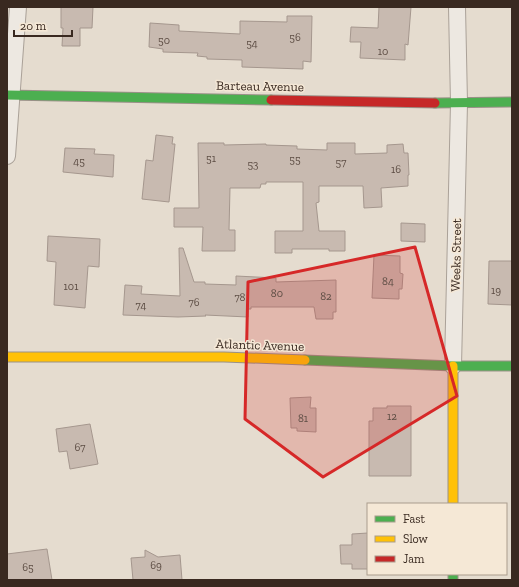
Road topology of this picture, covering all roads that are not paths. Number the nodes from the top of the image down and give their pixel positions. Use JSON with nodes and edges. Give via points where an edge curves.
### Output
{"nodes":[{"id":1,"x":18,"y":7,"type":"edge"},
{"id":2,"x":457,"y":7,"type":"edge"},
{"id":3,"x":9,"y":95,"type":"edge"},
{"id":4,"x":512,"y":102,"type":"edge"},
{"id":5,"x":459,"y":103,"type":"junction"},
{"id":6,"x":7,"y":156,"type":"edge"},
{"id":7,"x":7,"y":357,"type":"edge"},
{"id":8,"x":453,"y":366,"type":"junction"},
{"id":9,"x":512,"y":366,"type":"edge"},
{"id":10,"x":453,"y":503,"type":"edge"}],
"edges":[{"from":1,"to":3,"type":"street"},
{"from":2,"to":5,"type":"street","name":"Weeks Street"},
{"from":3,"to":5,"type":"main road","name":"Barteau Avenue"},
{"from":3,"to":6,"type":"street"},
{"from":4,"to":5,"type":"main road","name":"Barteau Avenue"},
{"from":5,"to":8,"type":"street","name":"Weeks Street"},
{"from":7,"to":8,"type":"main road","name":"Atlantic Avenue","via":[[224,357]]},
{"from":8,"to":9,"type":"main road","name":"Atlantic Avenue"},
{"from":8,"to":10,"type":"main road","name":"Weeks Street"}]}
